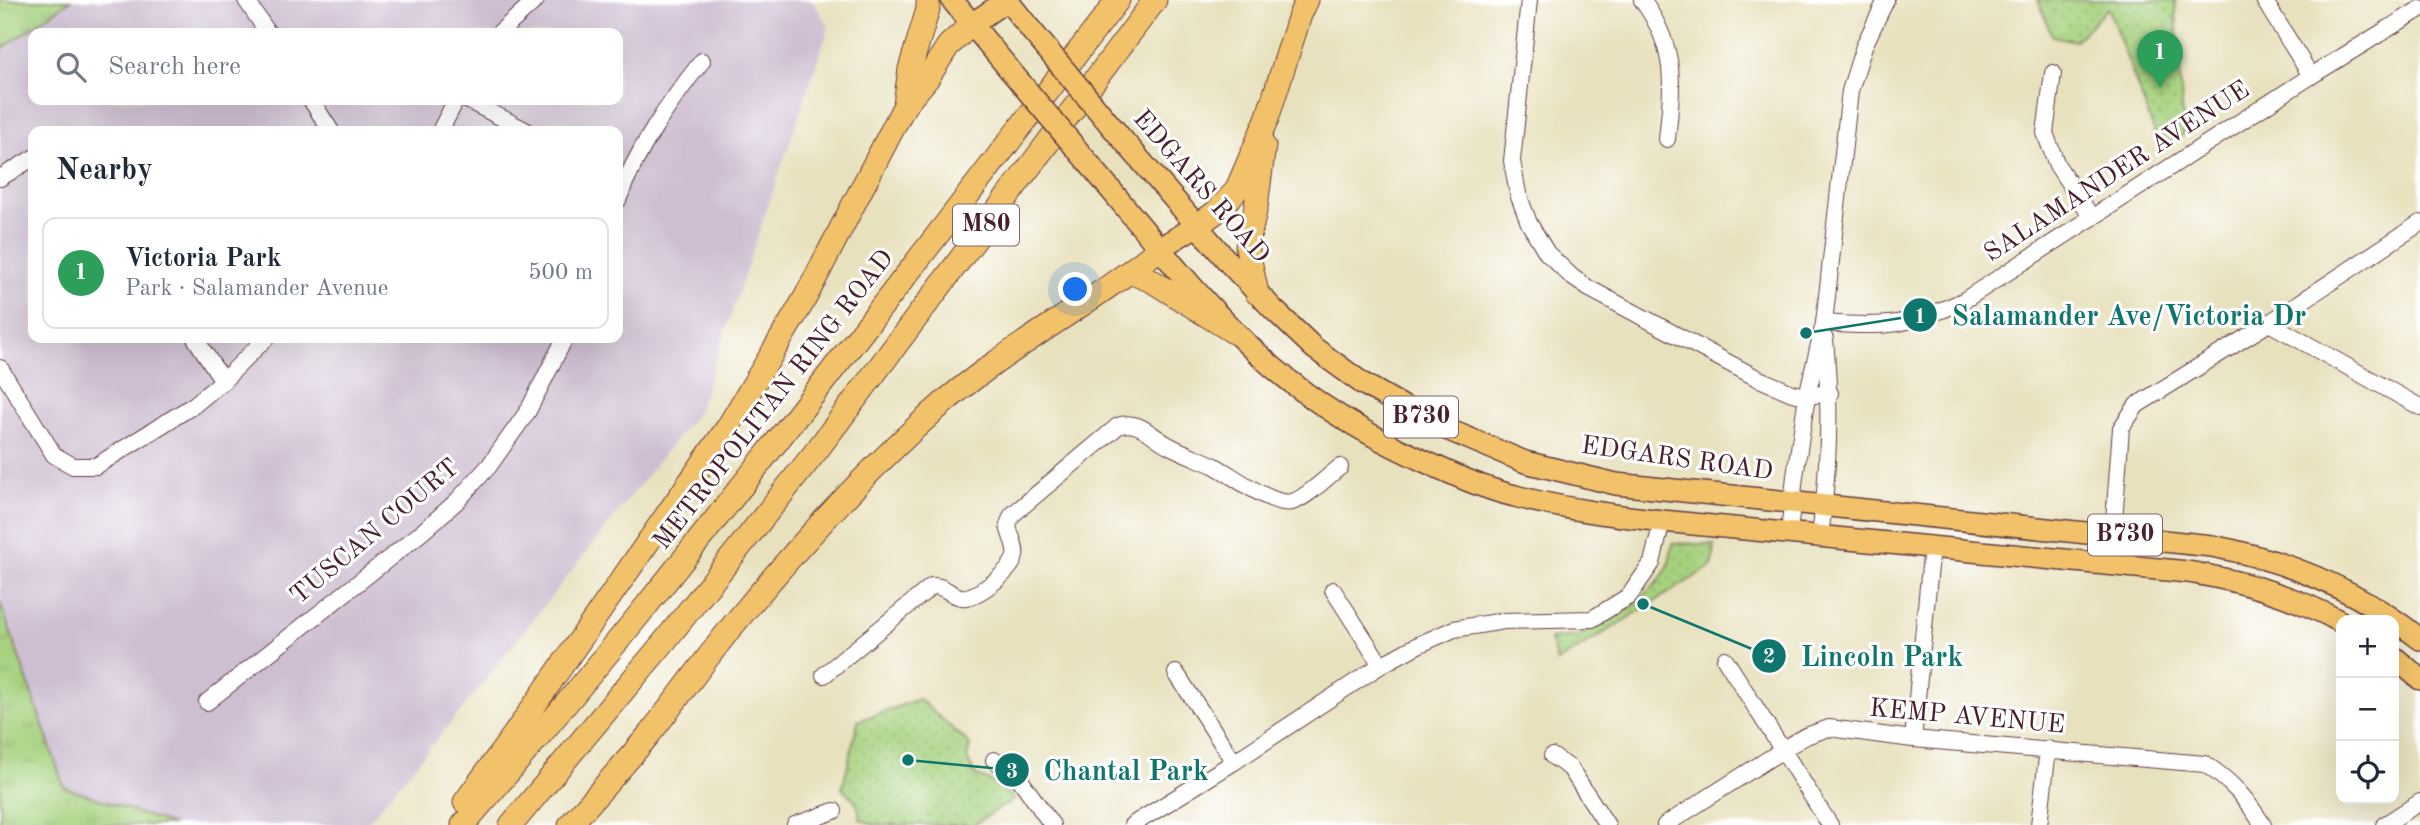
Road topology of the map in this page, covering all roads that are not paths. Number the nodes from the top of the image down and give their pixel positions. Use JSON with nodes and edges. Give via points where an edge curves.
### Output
{"nodes":[{"id":1,"x":247,"y":0,"type":"edge"},
{"id":2,"x":536,"y":0,"type":"edge"},
{"id":3,"x":928,"y":0,"type":"edge"},
{"id":4,"x":952,"y":0,"type":"edge"},
{"id":5,"x":1007,"y":0,"type":"edge"},
{"id":6,"x":1117,"y":0,"type":"edge"},
{"id":7,"x":1154,"y":0,"type":"edge"},
{"id":8,"x":1307,"y":0,"type":"edge"},
{"id":9,"x":1528,"y":0,"type":"edge"},
{"id":10,"x":1642,"y":0,"type":"edge"},
{"id":11,"x":1886,"y":0,"type":"edge"},
{"id":12,"x":2264,"y":0,"type":"edge"},
{"id":13,"x":2420,"y":9,"type":"edge"},
{"id":14,"x":972,"y":24,"type":"junction"},
{"id":15,"x":265,"y":28,"type":"edge"},
{"id":16,"x":505,"y":28,"type":"edge"},
{"id":17,"x":702,"y":61,"type":"dead end"},
{"id":18,"x":2053,"y":73,"type":"dead end"},
{"id":19,"x":2311,"y":76,"type":"junction"},
{"id":20,"x":314,"y":105,"type":"edge"},
{"id":21,"x":453,"y":105,"type":"edge"},
{"id":22,"x":477,"y":105,"type":"edge"},
{"id":23,"x":905,"y":105,"type":"junction"},
{"id":24,"x":1267,"y":119,"type":"junction"},
{"id":25,"x":328,"y":126,"type":"edge"},
{"id":26,"x":443,"y":126,"type":"edge"},
{"id":27,"x":517,"y":126,"type":"edge"},
{"id":28,"x":1667,"y":139,"type":"dead end"},
{"id":29,"x":28,"y":161,"type":"edge"},
{"id":30,"x":0,"y":178,"type":"edge"},
{"id":31,"x":623,"y":178,"type":"edge"},
{"id":32,"x":2092,"y":218,"type":"junction"},
{"id":33,"x":2420,"y":223,"type":"edge"},
{"id":34,"x":1198,"y":225,"type":"junction"},
{"id":35,"x":1160,"y":248,"type":"junction"},
{"id":36,"x":1130,"y":272,"type":"junction"},
{"id":37,"x":1257,"y":293,"type":"junction"},
{"id":38,"x":1824,"y":323,"type":"junction"},
{"id":39,"x":2269,"y":323,"type":"junction"},
{"id":40,"x":1235,"y":333,"type":"junction"},
{"id":41,"x":198,"y":343,"type":"edge"},
{"id":42,"x":261,"y":343,"type":"edge"},
{"id":43,"x":562,"y":343,"type":"edge"},
{"id":44,"x":0,"y":368,"type":"edge"},
{"id":45,"x":223,"y":381,"type":"junction"},
{"id":46,"x":1808,"y":391,"type":"junction"},
{"id":47,"x":1830,"y":393,"type":"junction"},
{"id":48,"x":2420,"y":407,"type":"edge"},
{"id":49,"x":1340,"y":467,"type":"dead end"},
{"id":50,"x":1793,"y":503,"type":"junction"},
{"id":51,"x":1824,"y":506,"type":"junction"},
{"id":52,"x":1662,"y":521,"type":"junction"},
{"id":53,"x":1789,"y":533,"type":"junction"},
{"id":54,"x":2113,"y":534,"type":"junction"},
{"id":55,"x":1820,"y":536,"type":"junction"},
{"id":56,"x":1932,"y":546,"type":"junction"},
{"id":57,"x":1333,"y":590,"type":"dead end"},
{"id":58,"x":2336,"y":619,"type":"edge"},
{"id":59,"x":2420,"y":639,"type":"edge"},
{"id":60,"x":1725,"y":659,"type":"dead end"},
{"id":61,"x":2399,"y":661,"type":"edge"},
{"id":62,"x":1381,"y":665,"type":"junction"},
{"id":63,"x":1176,"y":673,"type":"dead end"},
{"id":64,"x":824,"y":675,"type":"dead end"},
{"id":65,"x":2420,"y":678,"type":"edge"},
{"id":66,"x":207,"y":702,"type":"dead end"},
{"id":67,"x":1913,"y":739,"type":"junction"},
{"id":68,"x":2048,"y":749,"type":"junction"},
{"id":69,"x":1783,"y":750,"type":"junction"},
{"id":70,"x":1552,"y":756,"type":"dead end"},
{"id":71,"x":994,"y":760,"type":"dead end"},
{"id":72,"x":1234,"y":762,"type":"junction"},
{"id":73,"x":2420,"y":802,"type":"edge"},
{"id":74,"x":834,"y":811,"type":"dead end"},
{"id":75,"x":448,"y":825,"type":"edge"},
{"id":76,"x":463,"y":825,"type":"edge"},
{"id":77,"x":511,"y":825,"type":"edge"},
{"id":78,"x":570,"y":825,"type":"edge"},
{"id":79,"x":795,"y":825,"type":"edge"},
{"id":80,"x":1052,"y":825,"type":"edge"},
{"id":81,"x":1132,"y":825,"type":"edge"},
{"id":82,"x":1607,"y":825,"type":"edge"},
{"id":83,"x":1665,"y":825,"type":"edge"},
{"id":84,"x":1830,"y":825,"type":"edge"},
{"id":85,"x":2039,"y":825,"type":"edge"},
{"id":86,"x":2263,"y":825,"type":"edge"},
{"id":87,"x":2385,"y":825,"type":"edge"}],
"edges":[{"from":1,"to":15,"type":"street"},
{"from":2,"to":16,"type":"street"},
{"from":3,"to":23,"type":"highway"},
{"from":4,"to":14,"type":"main road","number":"B730"},
{"from":5,"to":14,"type":"main road"},
{"from":5,"to":34,"type":"main road","name":"EDGARS ROAD","number":"B730","bridge":true},
{"from":6,"to":76,"type":"highway","name":"METROPOLITAN RING ROAD","number":"M80","via":[[707,531]]},
{"from":7,"to":77,"type":"highway","number":"M80","via":[[757,527]]},
{"from":8,"to":24,"type":"highway"},
{"from":9,"to":46,"type":"street","via":[[1512,161],[1522,209],[1538,239],[1559,265],[1588,288],[1768,382],[1792,393]]},
{"from":10,"to":28,"type":"street","via":[[1667,48],[1673,88]]},
{"from":11,"to":38,"type":"street","via":[[1864,46],[1850,91]]},
{"from":12,"to":19,"type":"street"},
{"from":13,"to":19,"type":"street","name":"SALAMANDER AVENUE"},
{"from":14,"to":23,"type":"highway","via":[[948,46]]},
{"from":14,"to":35,"type":"main road","number":"B730","bridge":true},
{"from":17,"to":31,"type":"street","via":[[668,103]]},
{"from":18,"to":32,"type":"street","via":[[2045,133],[2057,165]]},
{"from":19,"to":32,"type":"street","name":"SALAMANDER AVENUE"},
{"from":20,"to":25,"type":"street"},
{"from":21,"to":26,"type":"street"},
{"from":22,"to":27,"type":"street"},
{"from":23,"to":75,"type":"highway","via":[[804,300],[727,427]]},
{"from":24,"to":34,"type":"highway","via":[[1236,191]]},
{"from":24,"to":37,"type":"highway","via":[[1247,247]]},
{"from":29,"to":30,"type":"street"},
{"from":32,"to":38,"type":"street","name":"SALAMANDER AVENUE","via":[[1963,301],[1928,317],[1883,326]]},
{"from":33,"to":39,"type":"street"},
{"from":34,"to":35,"type":"main road"},
{"from":34,"to":37,"type":"main road","name":"EDGARS ROAD","number":"B730"},
{"from":35,"to":36,"type":"highway"},
{"from":35,"to":40,"type":"main road","number":"B730"},
{"from":36,"to":40,"type":"highway"},
{"from":36,"to":78,"type":"highway","via":[[990,364],[901,442],[768,583],[646,738]]},
{"from":37,"to":50,"type":"main road","name":"EDGARS ROAD","number":"B730","via":[[1314,348],[1362,383],[1432,423],[1525,463],[1616,484]]},
{"from":38,"to":46,"type":"street"},
{"from":38,"to":47,"type":"street"},
{"from":39,"to":48,"type":"street"},
{"from":39,"to":54,"type":"street","via":[[2137,405],[2121,428]]},
{"from":40,"to":52,"type":"main road","number":"B730","via":[[1282,376],[1345,421],[1447,472],[1512,496]]},
{"from":41,"to":45,"type":"street"},
{"from":42,"to":45,"type":"street"},
{"from":43,"to":66,"type":"street","name":"TUSCAN COURT","via":[[528,411],[457,501]]},
{"from":44,"to":45,"type":"street","via":[[54,455],[73,466],[96,466],[194,405]]},
{"from":46,"to":47,"type":"street"},
{"from":46,"to":50,"type":"street"},
{"from":47,"to":51,"type":"street"},
{"from":49,"to":64,"type":"street","via":[[1297,500],[1286,503],[1137,425],[1125,423],[1012,515],[1008,524],[1016,550],[1014,561],[980,593],[958,597],[932,586]]},
{"from":50,"to":51,"type":"main road","name":"EDGARS ROAD","number":"B730"},
{"from":50,"to":53,"type":"street"},
{"from":51,"to":54,"type":"main road","name":"EDGARS ROAD","number":"B730"},
{"from":51,"to":55,"type":"street"},
{"from":52,"to":53,"type":"main road","number":"B730"},
{"from":52,"to":62,"type":"street","via":[[1652,563],[1629,596],[1592,619],[1504,621],[1454,629]]},
{"from":53,"to":55,"type":"main road","number":"B730"},
{"from":54,"to":59,"type":"main road","name":"EDGARS ROAD","number":"B730","via":[[2240,551],[2297,568],[2363,600]]},
{"from":55,"to":56,"type":"main road","number":"B730"},
{"from":56,"to":58,"type":"main road","number":"B730","via":[[2225,578],[2298,600]]},
{"from":56,"to":67,"type":"street"},
{"from":57,"to":62,"type":"street"},
{"from":60,"to":69,"type":"street"},
{"from":61,"to":65,"type":"main road"},
{"from":62,"to":72,"type":"street"},
{"from":63,"to":72,"type":"street"},
{"from":67,"to":68,"type":"street","name":"KEMP AVENUE"},
{"from":67,"to":69,"type":"street","name":"KEMP AVENUE","via":[[1829,728]]},
{"from":68,"to":85,"type":"street"},
{"from":68,"to":86,"type":"street","name":"KEMP AVENUE","via":[[2205,764],[2228,779]]},
{"from":69,"to":83,"type":"street","name":"KEMP AVENUE"},
{"from":69,"to":84,"type":"street"},
{"from":70,"to":82,"type":"street","via":[[1570,768]]},
{"from":71,"to":80,"type":"street","via":[[1019,778]]},
{"from":72,"to":81,"type":"street"},
{"from":73,"to":87,"type":"street"},
{"from":74,"to":79,"type":"street"}]}
